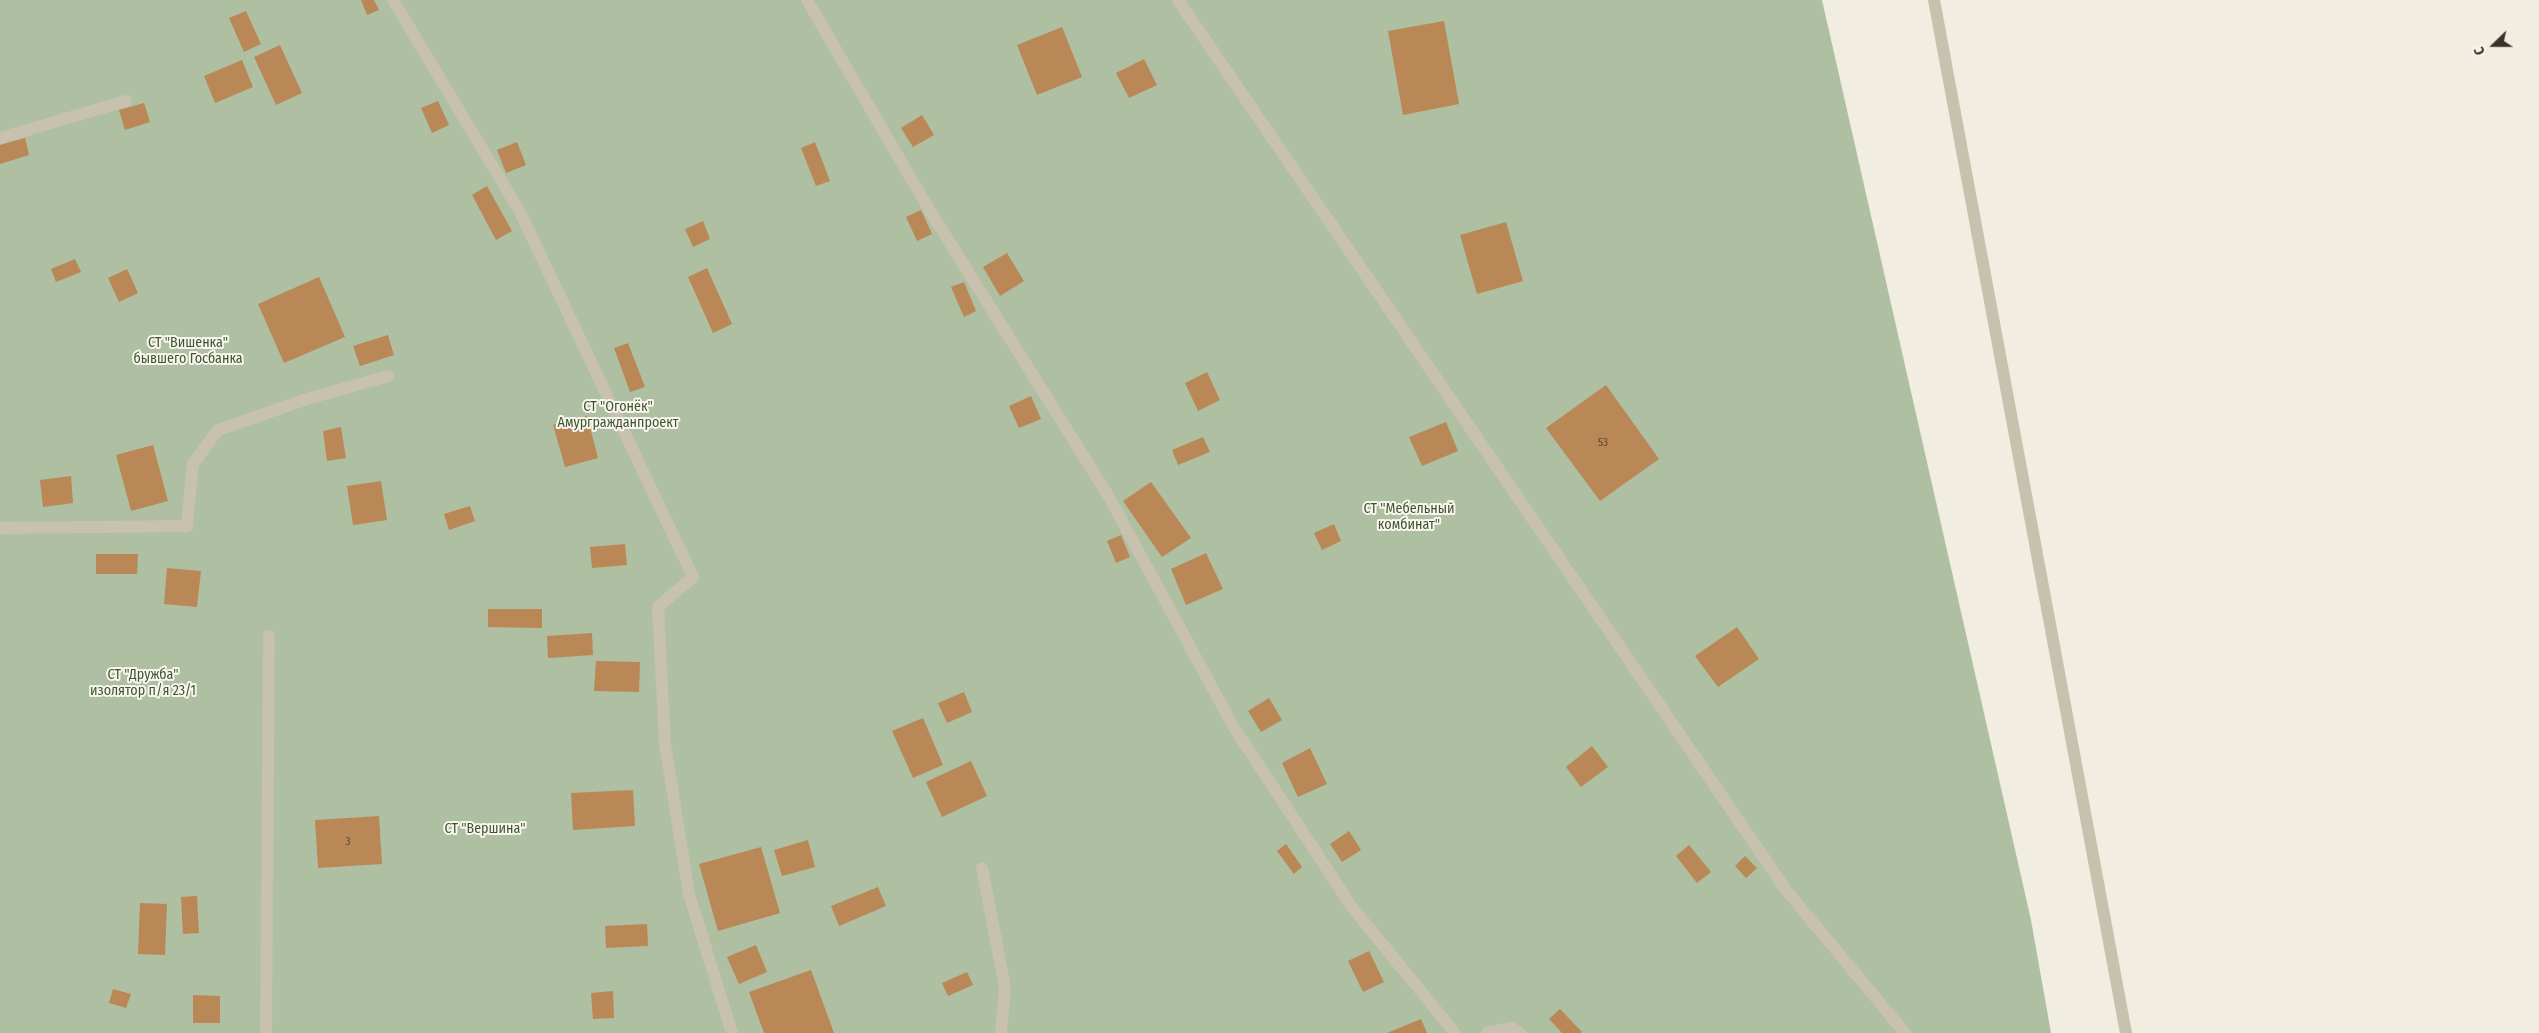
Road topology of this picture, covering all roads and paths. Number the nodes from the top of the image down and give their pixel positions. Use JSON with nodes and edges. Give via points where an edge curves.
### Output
{"nodes":[{"id":1,"x":393,"y":0,"type":"edge"},
{"id":2,"x":807,"y":0,"type":"edge"},
{"id":3,"x":1178,"y":0,"type":"edge"},
{"id":4,"x":1934,"y":0,"type":"edge"},
{"id":5,"x":126,"y":101,"type":"dead end"},
{"id":6,"x":0,"y":138,"type":"edge"},
{"id":7,"x":388,"y":376,"type":"dead end"},
{"id":8,"x":0,"y":528,"type":"edge"},
{"id":9,"x":269,"y":636,"type":"dead end"},
{"id":10,"x":982,"y":868,"type":"dead end"},
{"id":11,"x":266,"y":1033,"type":"edge"},
{"id":12,"x":732,"y":1033,"type":"edge"},
{"id":13,"x":1001,"y":1033,"type":"edge"},
{"id":14,"x":1455,"y":1033,"type":"edge"},
{"id":15,"x":1486,"y":1033,"type":"edge"},
{"id":16,"x":1520,"y":1033,"type":"edge"},
{"id":17,"x":1905,"y":1033,"type":"edge"},
{"id":18,"x":2126,"y":1033,"type":"edge"}],
"edges":[{"from":1,"to":12,"type":"street","via":[[520,212],[693,578],[658,608],[666,744],[689,894]]},
{"from":2,"to":14,"type":"street","via":[[930,211],[1109,497],[1233,726],[1352,907]]},
{"from":3,"to":17,"type":"street","via":[[1786,890]]},
{"from":4,"to":18,"type":"street"},
{"from":5,"to":6,"type":"street"},
{"from":7,"to":8,"type":"street","via":[[307,399],[218,430],[193,464],[187,526]]},
{"from":9,"to":11,"type":"street"},
{"from":10,"to":13,"type":"street","via":[[1005,987]]},
{"from":15,"to":16,"type":"street","via":[[1512,1028]]}]}
